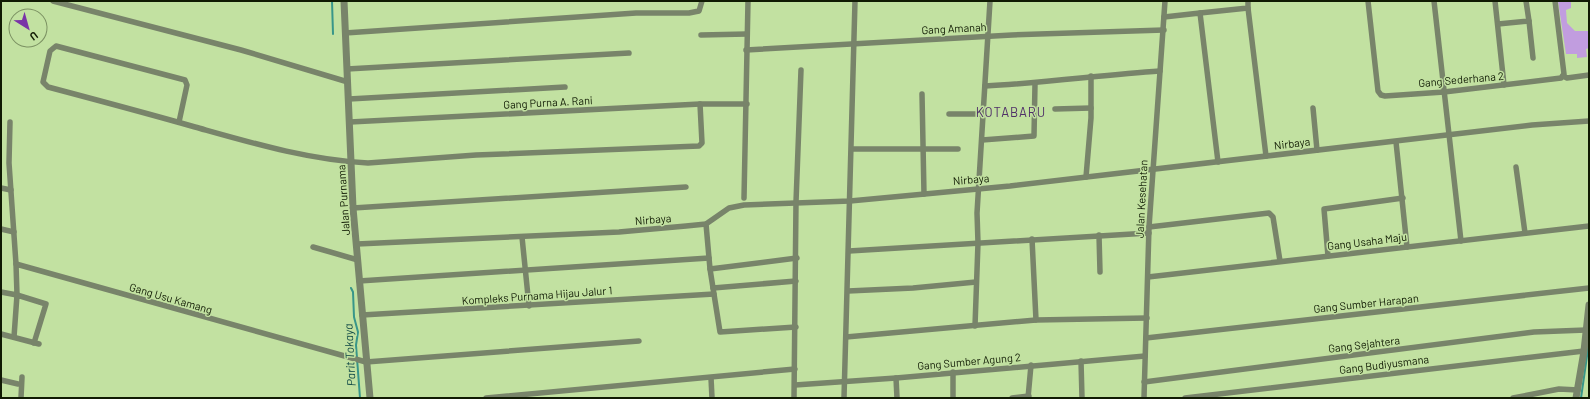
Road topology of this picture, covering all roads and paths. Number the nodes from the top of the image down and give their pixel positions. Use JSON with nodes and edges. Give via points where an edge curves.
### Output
{"nodes":[{"id":1,"x":53,"y":1,"type":"edge"},
{"id":2,"x":344,"y":1,"type":"edge"},
{"id":3,"x":702,"y":1,"type":"edge"},
{"id":4,"x":748,"y":1,"type":"edge"},
{"id":5,"x":855,"y":1,"type":"edge"},
{"id":6,"x":990,"y":1,"type":"edge"},
{"id":7,"x":1165,"y":1,"type":"edge"},
{"id":8,"x":1248,"y":1,"type":"edge"},
{"id":9,"x":1368,"y":1,"type":"edge"},
{"id":10,"x":1434,"y":1,"type":"edge"},
{"id":11,"x":1495,"y":1,"type":"edge"},
{"id":12,"x":1526,"y":1,"type":"edge"},
{"id":13,"x":1555,"y":1,"type":"edge"},
{"id":14,"x":1248,"y":8,"type":"junction"},
{"id":15,"x":1200,"y":13,"type":"junction"},
{"id":16,"x":1164,"y":17,"type":"junction"},
{"id":17,"x":1529,"y":21,"type":"junction"},
{"id":18,"x":1498,"y":24,"type":"junction"},
{"id":19,"x":1164,"y":30,"type":"junction"},
{"id":20,"x":345,"y":33,"type":"junction"},
{"id":21,"x":747,"y":34,"type":"junction"},
{"id":22,"x":701,"y":35,"type":"dead end"},
{"id":23,"x":989,"y":36,"type":"junction"},
{"id":24,"x":854,"y":43,"type":"junction"},
{"id":25,"x":746,"y":50,"type":"junction"},
{"id":26,"x":629,"y":53,"type":"dead end"},
{"id":27,"x":1533,"y":58,"type":"dead end"},
{"id":28,"x":347,"y":69,"type":"junction"},
{"id":29,"x":801,"y":70,"type":"dead end"},
{"id":30,"x":1160,"y":71,"type":"junction"},
{"id":31,"x":1589,"y":75,"type":"edge"},
{"id":32,"x":1091,"y":76,"type":"junction"},
{"id":33,"x":1563,"y":76,"type":"junction"},
{"id":34,"x":348,"y":82,"type":"junction"},
{"id":35,"x":1035,"y":84,"type":"junction"},
{"id":36,"x":985,"y":86,"type":"junction"},
{"id":37,"x":1504,"y":86,"type":"junction"},
{"id":38,"x":565,"y":87,"type":"dead end"},
{"id":39,"x":1444,"y":92,"type":"junction"},
{"id":40,"x":922,"y":94,"type":"dead end"},
{"id":41,"x":349,"y":99,"type":"junction"},
{"id":42,"x":700,"y":104,"type":"junction"},
{"id":43,"x":747,"y":104,"type":"junction"},
{"id":44,"x":1090,"y":108,"type":"junction"},
{"id":45,"x":1313,"y":108,"type":"dead end"},
{"id":46,"x":1055,"y":109,"type":"dead end"},
{"id":47,"x":949,"y":114,"type":"dead end"},
{"id":48,"x":982,"y":114,"type":"junction"},
{"id":49,"x":1589,"y":121,"type":"edge"},
{"id":50,"x":10,"y":122,"type":"dead end"},
{"id":51,"x":179,"y":122,"type":"junction"},
{"id":52,"x":350,"y":122,"type":"junction"},
{"id":53,"x":1448,"y":135,"type":"junction"},
{"id":54,"x":982,"y":140,"type":"junction"},
{"id":55,"x":1396,"y":142,"type":"junction"},
{"id":56,"x":852,"y":149,"type":"junction"},
{"id":57,"x":923,"y":149,"type":"junction"},
{"id":58,"x":958,"y":149,"type":"dead end"},
{"id":59,"x":1317,"y":150,"type":"junction"},
{"id":60,"x":1266,"y":156,"type":"junction"},
{"id":61,"x":352,"y":162,"type":"junction"},
{"id":62,"x":1218,"y":162,"type":"junction"},
{"id":63,"x":1516,"y":167,"type":"dead end"},
{"id":64,"x":1153,"y":169,"type":"junction"},
{"id":65,"x":1086,"y":177,"type":"junction"},
{"id":66,"x":686,"y":187,"type":"dead end"},
{"id":67,"x":1,"y":188,"type":"edge"},
{"id":68,"x":979,"y":188,"type":"junction"},
{"id":69,"x":11,"y":190,"type":"junction"},
{"id":70,"x":924,"y":194,"type":"junction"},
{"id":71,"x":1403,"y":198,"type":"junction"},
{"id":72,"x":744,"y":201,"type":"junction"},
{"id":73,"x":850,"y":201,"type":"junction"},
{"id":74,"x":796,"y":202,"type":"junction"},
{"id":75,"x":353,"y":208,"type":"junction"},
{"id":76,"x":706,"y":224,"type":"junction"},
{"id":77,"x":1589,"y":226,"type":"edge"},
{"id":78,"x":1,"y":229,"type":"edge"},
{"id":79,"x":1149,"y":230,"type":"junction"},
{"id":80,"x":14,"y":232,"type":"junction"},
{"id":81,"x":1525,"y":233,"type":"junction"},
{"id":82,"x":1099,"y":234,"type":"junction"},
{"id":83,"x":522,"y":237,"type":"junction"},
{"id":84,"x":1032,"y":239,"type":"junction"},
{"id":85,"x":1461,"y":241,"type":"junction"},
{"id":86,"x":978,"y":243,"type":"junction"},
{"id":87,"x":357,"y":244,"type":"junction"},
{"id":88,"x":313,"y":247,"type":"dead end"},
{"id":89,"x":1407,"y":247,"type":"junction"},
{"id":90,"x":849,"y":251,"type":"junction"},
{"id":91,"x":1328,"y":256,"type":"junction"},
{"id":92,"x":709,"y":258,"type":"junction"},
{"id":93,"x":797,"y":258,"type":"junction"},
{"id":94,"x":358,"y":260,"type":"junction"},
{"id":95,"x":1280,"y":261,"type":"junction"},
{"id":96,"x":16,"y":264,"type":"junction"},
{"id":97,"x":710,"y":268,"type":"junction"},
{"id":98,"x":525,"y":270,"type":"junction"},
{"id":99,"x":1100,"y":272,"type":"dead end"},
{"id":100,"x":1148,"y":277,"type":"junction"},
{"id":101,"x":359,"y":281,"type":"junction"},
{"id":102,"x":796,"y":281,"type":"junction"},
{"id":103,"x":976,"y":282,"type":"junction"},
{"id":104,"x":1589,"y":288,"type":"edge"},
{"id":105,"x":713,"y":291,"type":"junction"},
{"id":106,"x":848,"y":291,"type":"junction"},
{"id":107,"x":1,"y":292,"type":"edge"},
{"id":108,"x":17,"y":295,"type":"junction"},
{"id":109,"x":1589,"y":304,"type":"edge"},
{"id":110,"x":529,"y":306,"type":"junction"},
{"id":111,"x":362,"y":315,"type":"junction"},
{"id":112,"x":1588,"y":315,"type":"edge"},
{"id":113,"x":1147,"y":318,"type":"junction"},
{"id":114,"x":1036,"y":320,"type":"junction"},
{"id":115,"x":975,"y":326,"type":"junction"},
{"id":116,"x":796,"y":327,"type":"junction"},
{"id":117,"x":1586,"y":330,"type":"junction"},
{"id":118,"x":1,"y":334,"type":"edge"},
{"id":119,"x":14,"y":336,"type":"junction"},
{"id":120,"x":846,"y":337,"type":"junction"},
{"id":121,"x":1146,"y":338,"type":"junction"},
{"id":122,"x":639,"y":341,"type":"dead end"},
{"id":123,"x":1584,"y":351,"type":"junction"},
{"id":124,"x":1145,"y":356,"type":"junction"},
{"id":125,"x":360,"y":361,"type":"junction"},
{"id":126,"x":1081,"y":361,"type":"junction"},
{"id":127,"x":1031,"y":365,"type":"junction"},
{"id":128,"x":795,"y":369,"type":"junction"},
{"id":129,"x":953,"y":372,"type":"junction"},
{"id":130,"x":22,"y":377,"type":"dead end"},
{"id":131,"x":711,"y":378,"type":"junction"},
{"id":132,"x":896,"y":378,"type":"junction"},
{"id":133,"x":1,"y":380,"type":"edge"},
{"id":134,"x":844,"y":381,"type":"junction"},
{"id":135,"x":1144,"y":382,"type":"junction"},
{"id":136,"x":18,"y":384,"type":"dead end"},
{"id":137,"x":794,"y":385,"type":"junction"},
{"id":138,"x":1578,"y":390,"type":"junction"},
{"id":139,"x":1028,"y":397,"type":"edge"},
{"id":140,"x":22,"y":398,"type":"edge"},
{"id":141,"x":370,"y":398,"type":"edge"},
{"id":142,"x":486,"y":398,"type":"edge"},
{"id":143,"x":712,"y":398,"type":"edge"},
{"id":144,"x":794,"y":398,"type":"edge"},
{"id":145,"x":844,"y":398,"type":"edge"},
{"id":146,"x":897,"y":398,"type":"edge"},
{"id":147,"x":953,"y":398,"type":"edge"},
{"id":148,"x":1012,"y":398,"type":"edge"},
{"id":149,"x":1082,"y":398,"type":"edge"},
{"id":150,"x":1144,"y":398,"type":"edge"},
{"id":151,"x":1186,"y":398,"type":"edge"},
{"id":152,"x":1513,"y":398,"type":"edge"},
{"id":153,"x":1576,"y":398,"type":"edge"}],
"edges":[{"from":1,"to":34,"type":"street","via":[[241,50]]},
{"from":2,"to":20,"type":"street","name":"Jalan Purnama"},
{"from":3,"to":20,"type":"street","via":[[696,12],[636,13]]},
{"from":4,"to":21,"type":"street"},
{"from":5,"to":24,"type":"street"},
{"from":6,"to":23,"type":"street"},
{"from":7,"to":16,"type":"street","name":"Jalan Kesehatan"},
{"from":8,"to":14,"type":"street"},
{"from":9,"to":39,"type":"street","name":"Gang Sederhana 2","via":[[1379,94],[1385,96]]},
{"from":10,"to":39,"type":"street"},
{"from":11,"to":18,"type":"street"},
{"from":12,"to":17,"type":"street"},
{"from":13,"to":33,"type":"street"},
{"from":14,"to":15,"type":"street"},
{"from":14,"to":60,"type":"street"},
{"from":15,"to":16,"type":"street"},
{"from":15,"to":62,"type":"street"},
{"from":16,"to":19,"type":"street","name":"Jalan Kesehatan"},
{"from":17,"to":18,"type":"street"},
{"from":17,"to":27,"type":"street"},
{"from":18,"to":37,"type":"street"},
{"from":19,"to":23,"type":"street","name":"Gang Amanah"},
{"from":19,"to":30,"type":"street","name":"Jalan Kesehatan"},
{"from":20,"to":28,"type":"street","name":"Jalan Purnama"},
{"from":21,"to":22,"type":"street"},
{"from":21,"to":25,"type":"street"},
{"from":23,"to":24,"type":"street","name":"Gang Amanah"},
{"from":23,"to":36,"type":"street"},
{"from":24,"to":25,"type":"street","name":"Gang Amanah"},
{"from":24,"to":56,"type":"street"},
{"from":25,"to":43,"type":"street"},
{"from":26,"to":28,"type":"street"},
{"from":28,"to":34,"type":"street","name":"Jalan Purnama"},
{"from":29,"to":74,"type":"street"},
{"from":30,"to":32,"type":"street"},
{"from":30,"to":64,"type":"street","name":"Jalan Kesehatan"},
{"from":31,"to":33,"type":"street","name":"Gang Sederhana 2","via":[[1567,78]]},
{"from":32,"to":35,"type":"street"},
{"from":32,"to":44,"type":"street"},
{"from":33,"to":37,"type":"street","name":"Gang Sederhana 2"},
{"from":34,"to":41,"type":"street","name":"Jalan Purnama"},
{"from":35,"to":36,"type":"street"},
{"from":35,"to":54,"type":"street","via":[[1034,136]]},
{"from":36,"to":48,"type":"street"},
{"from":37,"to":39,"type":"street","name":"Gang Sederhana 2"},
{"from":38,"to":41,"type":"street"},
{"from":39,"to":53,"type":"street"},
{"from":40,"to":57,"type":"street"},
{"from":41,"to":52,"type":"street","name":"Jalan Purnama"},
{"from":42,"to":43,"type":"street","name":"Gang Purna A. Rani"},
{"from":42,"to":52,"type":"street","name":"Gang Purna A. Rani"},
{"from":42,"to":61,"type":"street","via":[[702,143],[699,146],[546,151]]},
{"from":43,"to":72,"type":"street"},
{"from":44,"to":46,"type":"street"},
{"from":44,"to":65,"type":"street"},
{"from":45,"to":59,"type":"street"},
{"from":47,"to":48,"type":"street"},
{"from":48,"to":54,"type":"street"},
{"from":49,"to":53,"type":"street","name":"Nirbaya"},
{"from":50,"to":69,"type":"street"},
{"from":51,"to":51,"type":"street","via":[[48,87],[43,82],[50,51],[56,46],[185,80],[187,86]]},
{"from":51,"to":61,"type":"street","via":[[317,158]]},
{"from":52,"to":61,"type":"street","name":"Jalan Purnama"},
{"from":53,"to":55,"type":"street","name":"Nirbaya"},
{"from":53,"to":85,"type":"street"},
{"from":54,"to":68,"type":"street"},
{"from":55,"to":59,"type":"street","name":"Nirbaya"},
{"from":55,"to":71,"type":"street"},
{"from":56,"to":57,"type":"street"},
{"from":56,"to":73,"type":"street"},
{"from":57,"to":58,"type":"street"},
{"from":57,"to":70,"type":"street"},
{"from":59,"to":60,"type":"street","name":"Nirbaya"},
{"from":60,"to":62,"type":"street","name":"Nirbaya"},
{"from":61,"to":75,"type":"street","name":"Jalan Purnama"},
{"from":62,"to":64,"type":"street","name":"Nirbaya"},
{"from":63,"to":81,"type":"street"},
{"from":64,"to":65,"type":"street","name":"Nirbaya"},
{"from":64,"to":79,"type":"street","name":"Jalan Kesehatan"},
{"from":65,"to":68,"type":"street","name":"Nirbaya"},
{"from":66,"to":75,"type":"street"},
{"from":67,"to":69,"type":"street"},
{"from":68,"to":70,"type":"street","name":"Nirbaya"},
{"from":68,"to":86,"type":"street"},
{"from":69,"to":80,"type":"street"},
{"from":70,"to":73,"type":"street","name":"Nirbaya"},
{"from":71,"to":89,"type":"street"},
{"from":71,"to":91,"type":"street","via":[[1324,209]]},
{"from":72,"to":74,"type":"street","name":"Nirbaya"},
{"from":72,"to":76,"type":"street","name":"Nirbaya"},
{"from":73,"to":74,"type":"street","name":"Nirbaya"},
{"from":73,"to":90,"type":"street"},
{"from":74,"to":93,"type":"street"},
{"from":75,"to":87,"type":"street","name":"Jalan Purnama"},
{"from":76,"to":83,"type":"street","name":"Nirbaya"},
{"from":76,"to":92,"type":"street"},
{"from":77,"to":81,"type":"street","name":"Gang Usaha Maju"},
{"from":78,"to":80,"type":"street"},
{"from":79,"to":82,"type":"street"},
{"from":79,"to":95,"type":"street","via":[[1269,213],[1273,217]]},
{"from":79,"to":100,"type":"street","name":"Jalan Kesehatan"},
{"from":80,"to":96,"type":"street"},
{"from":81,"to":85,"type":"street","name":"Gang Usaha Maju"},
{"from":82,"to":84,"type":"street"},
{"from":82,"to":99,"type":"street"},
{"from":83,"to":87,"type":"street","name":"Nirbaya"},
{"from":83,"to":98,"type":"street"},
{"from":84,"to":86,"type":"street"},
{"from":84,"to":114,"type":"street"},
{"from":85,"to":89,"type":"street","name":"Gang Usaha Maju"},
{"from":86,"to":90,"type":"street"},
{"from":86,"to":103,"type":"street"},
{"from":87,"to":94,"type":"street","name":"Jalan Purnama"},
{"from":88,"to":94,"type":"street"},
{"from":89,"to":91,"type":"street","name":"Gang Usaha Maju"},
{"from":90,"to":106,"type":"street"},
{"from":91,"to":95,"type":"street","name":"Gang Usaha Maju"},
{"from":92,"to":97,"type":"street"},
{"from":92,"to":98,"type":"street"},
{"from":93,"to":97,"type":"street"},
{"from":93,"to":102,"type":"street"},
{"from":94,"to":101,"type":"street","name":"Jalan Purnama"},
{"from":95,"to":100,"type":"street","name":"Gang Usaha Maju"},
{"from":96,"to":108,"type":"street"},
{"from":96,"to":125,"type":"street","name":"Gang Usu Kamang"},
{"from":97,"to":105,"type":"street"},
{"from":98,"to":101,"type":"street"},
{"from":98,"to":110,"type":"street"},
{"from":100,"to":113,"type":"street","name":"Jalan Kesehatan"},
{"from":101,"to":111,"type":"street","name":"Jalan Purnama"},
{"from":102,"to":105,"type":"street","name":"Kompleks Purnama Hijau Jalur 1"},
{"from":102,"to":116,"type":"street"},
{"from":103,"to":106,"type":"street"},
{"from":103,"to":115,"type":"street"},
{"from":104,"to":121,"type":"street","name":"Gang Sumber Harapan"},
{"from":105,"to":110,"type":"street","name":"Kompleks Purnama Hijau Jalur 1"},
{"from":105,"to":116,"type":"street","via":[[720,332]]},
{"from":106,"to":120,"type":"street"},
{"from":107,"to":108,"type":"street"},
{"from":108,"to":119,"type":"street"},
{"from":108,"to":119,"type":"street","via":[[46,304],[36,343]]},
{"from":109,"to":112,"type":"street"},
{"from":110,"to":111,"type":"street","name":"Kompleks Purnama Hijau Jalur 1"},
{"from":111,"to":125,"type":"street","name":"Jalan Purnama"},
{"from":112,"to":117,"type":"street"},
{"from":113,"to":114,"type":"street"},
{"from":113,"to":121,"type":"street","name":"Jalan Kesehatan"},
{"from":114,"to":115,"type":"street"},
{"from":115,"to":120,"type":"street"},
{"from":116,"to":128,"type":"street"},
{"from":117,"to":123,"type":"street"},
{"from":117,"to":135,"type":"street","name":"Gang Sejahtera","via":[[1534,332]]},
{"from":118,"to":119,"type":"street"},
{"from":120,"to":134,"type":"street"},
{"from":121,"to":124,"type":"street","name":"Jalan Kesehatan"},
{"from":122,"to":125,"type":"street"},
{"from":123,"to":138,"type":"street"},
{"from":123,"to":151,"type":"street","name":"Gang Budiyusmana"},
{"from":124,"to":126,"type":"street","name":"Gang Sumber Agung 2"},
{"from":124,"to":135,"type":"street","name":"Jalan Kesehatan"},
{"from":125,"to":141,"type":"street","name":"Jalan Purnama"},
{"from":126,"to":127,"type":"street","name":"Gang Sumber Agung 2"},
{"from":126,"to":149,"type":"street"},
{"from":127,"to":129,"type":"street","name":"Gang Sumber Agung 2"},
{"from":127,"to":139,"type":"street"},
{"from":128,"to":131,"type":"street"},
{"from":128,"to":137,"type":"street"},
{"from":129,"to":132,"type":"street","name":"Gang Sumber Agung 2"},
{"from":129,"to":147,"type":"street"},
{"from":130,"to":140,"type":"street"},
{"from":131,"to":142,"type":"street"},
{"from":131,"to":143,"type":"street"},
{"from":132,"to":134,"type":"street","name":"Gang Sumber Agung 2"},
{"from":132,"to":146,"type":"street"},
{"from":133,"to":136,"type":"street"},
{"from":134,"to":137,"type":"street","name":"Gang Sumber Agung 2"},
{"from":134,"to":145,"type":"street"},
{"from":135,"to":150,"type":"street","name":"Jalan Kesehatan"},
{"from":137,"to":144,"type":"street"},
{"from":138,"to":152,"type":"street","via":[[1558,389]]},
{"from":138,"to":153,"type":"street"},
{"from":139,"to":148,"type":"street"}]}
